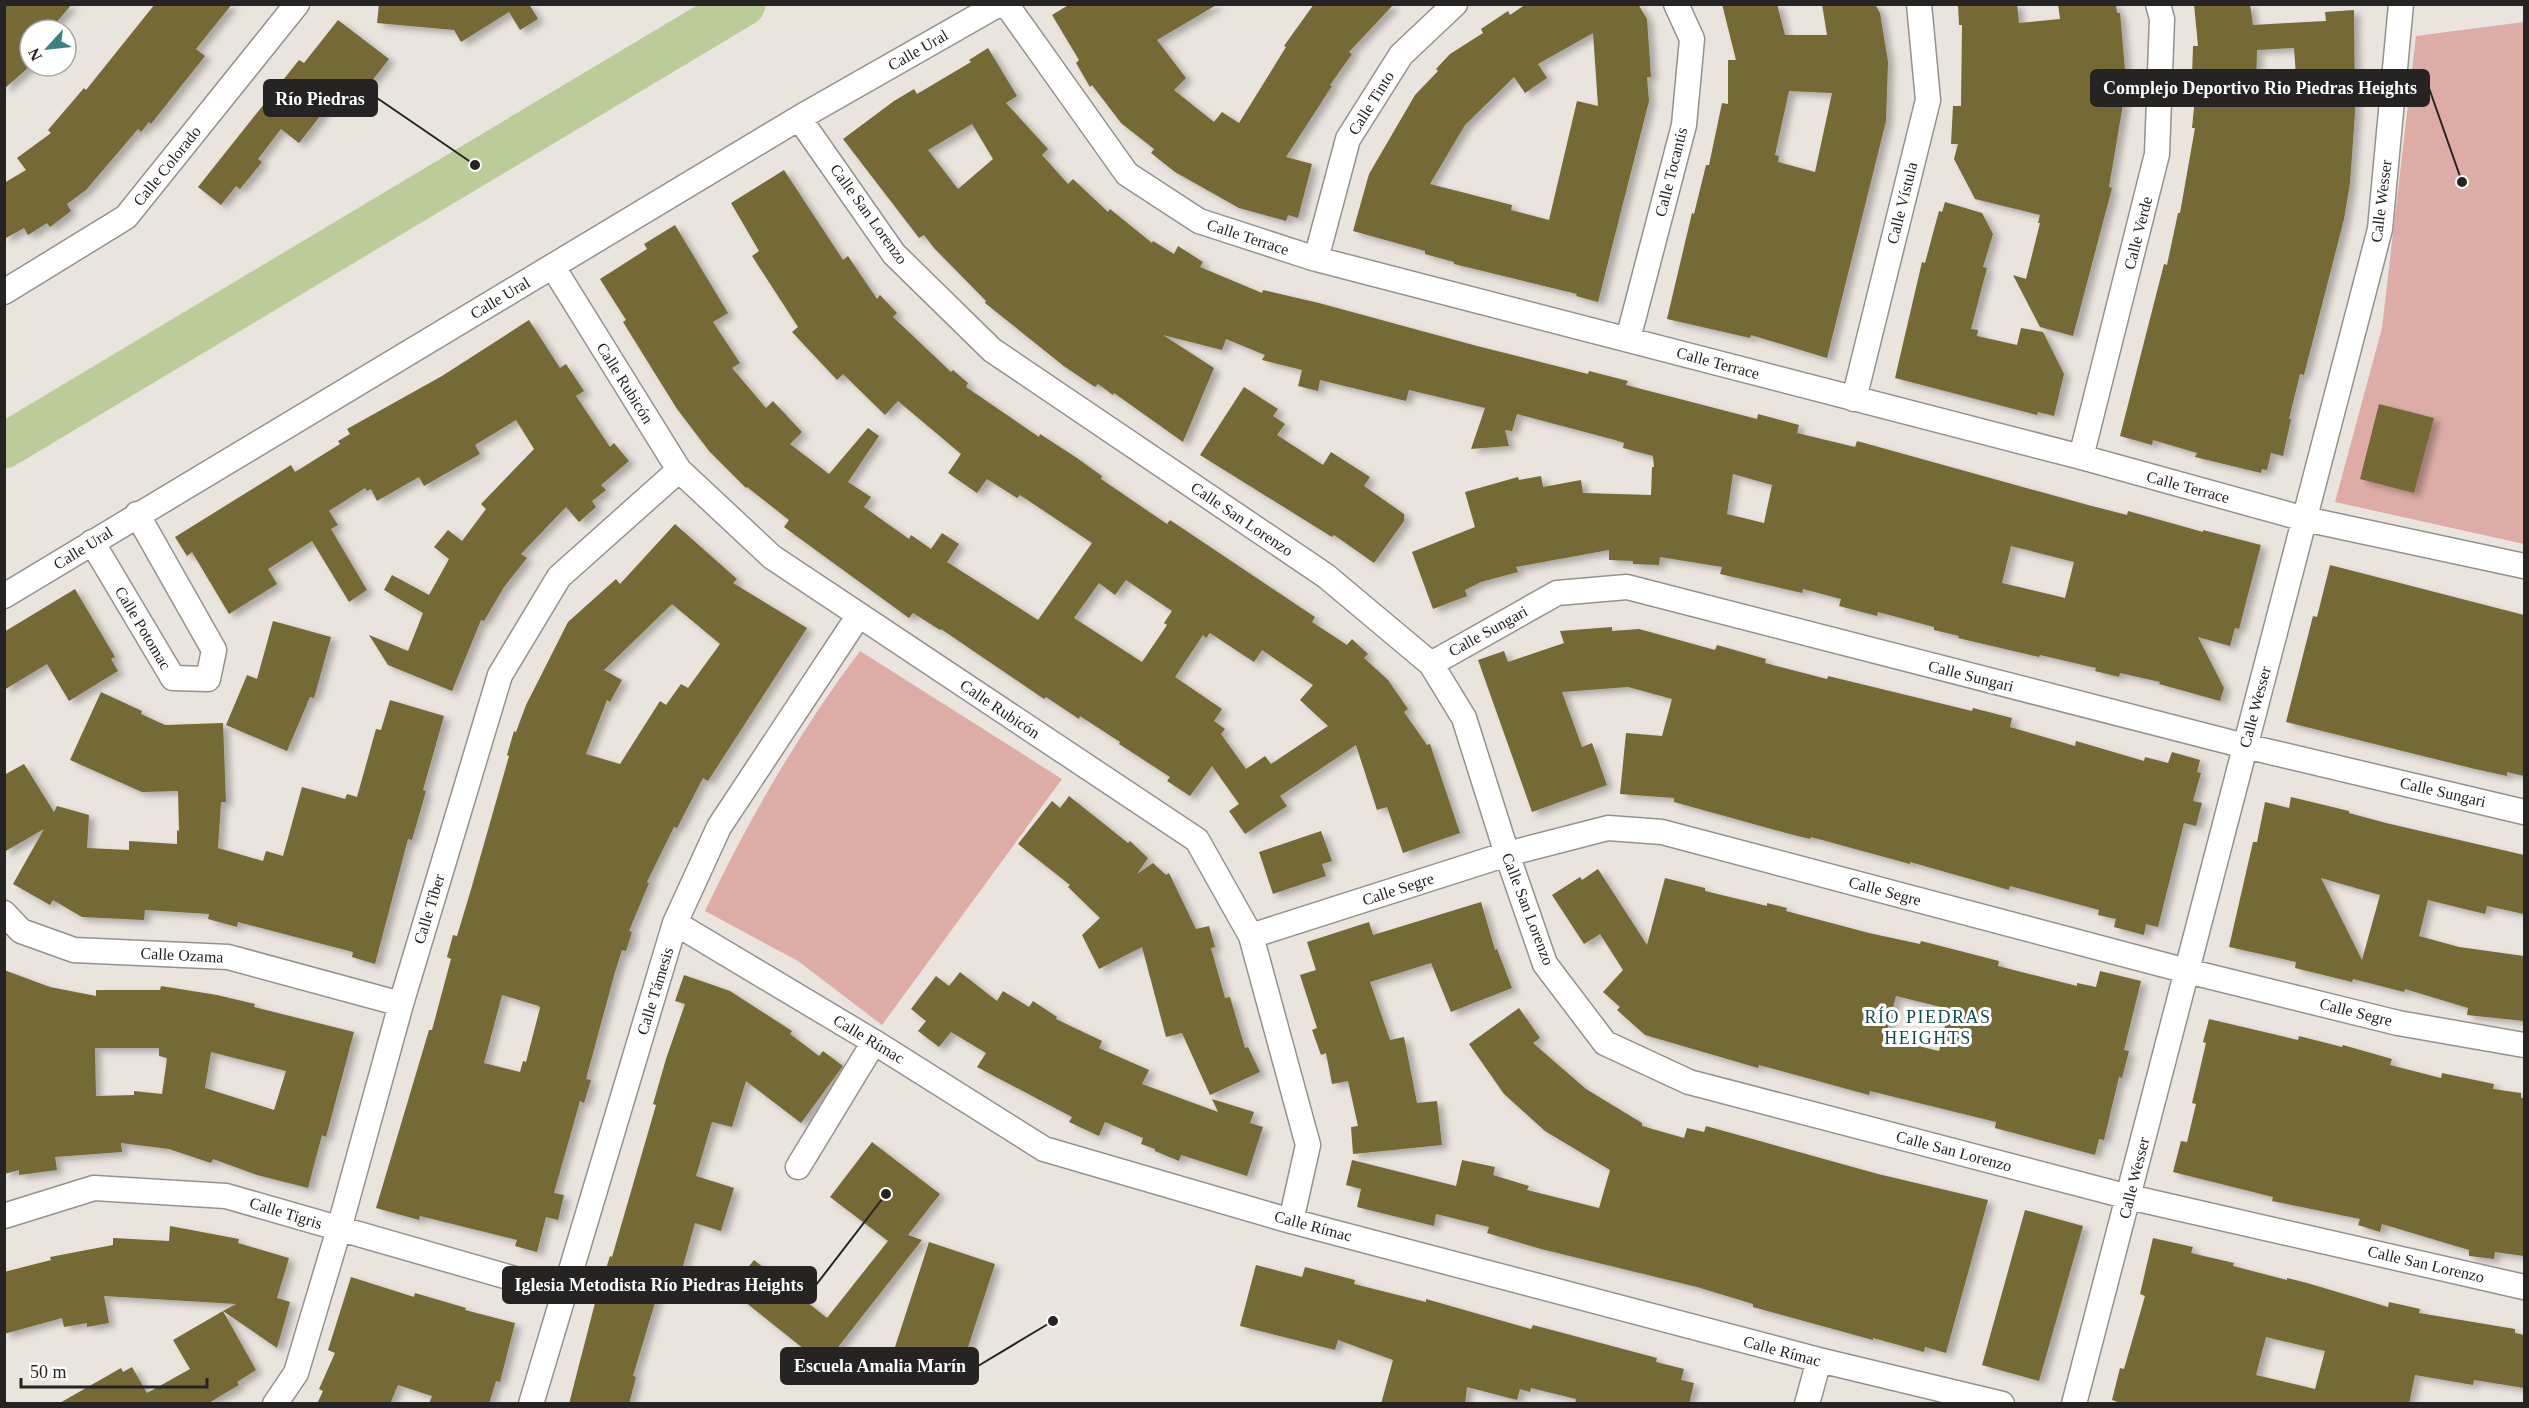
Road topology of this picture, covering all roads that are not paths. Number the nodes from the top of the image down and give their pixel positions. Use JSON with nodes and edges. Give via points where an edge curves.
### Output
{"nodes":[{"id":1,"x":297,"y":4,"type":"edge"},
{"id":2,"x":999,"y":4,"type":"edge"},
{"id":3,"x":1005,"y":4,"type":"edge"},
{"id":4,"x":1455,"y":4,"type":"edge"},
{"id":5,"x":1676,"y":4,"type":"edge"},
{"id":6,"x":1919,"y":4,"type":"edge"},
{"id":7,"x":2158,"y":4,"type":"edge"},
{"id":8,"x":2402,"y":4,"type":"edge"},
{"id":9,"x":799,"y":118,"type":"junction"},
{"id":10,"x":1316,"y":259,"type":"junction"},
{"id":11,"x":553,"y":267,"type":"junction"},
{"id":12,"x":4,"y":292,"type":"edge"},
{"id":13,"x":1628,"y":339,"type":"junction"},
{"id":14,"x":1854,"y":399,"type":"junction"},
{"id":15,"x":2081,"y":457,"type":"junction"},
{"id":16,"x":679,"y":470,"type":"junction"},
{"id":17,"x":137,"y":514,"type":"junction"},
{"id":18,"x":2305,"y":519,"type":"junction"},
{"id":19,"x":92,"y":542,"type":"junction"},
{"id":20,"x":2524,"y":566,"type":"edge"},
{"id":21,"x":4,"y":596,"type":"edge"},
{"id":22,"x":859,"y":615,"type":"junction"},
{"id":23,"x":1431,"y":664,"type":"junction"},
{"id":24,"x":2245,"y":746,"type":"junction"},
{"id":25,"x":2524,"y":812,"type":"edge"},
{"id":26,"x":1507,"y":854,"type":"junction"},
{"id":27,"x":4,"y":913,"type":"edge"},
{"id":28,"x":675,"y":923,"type":"junction"},
{"id":29,"x":1251,"y":936,"type":"junction"},
{"id":30,"x":2187,"y":971,"type":"junction"},
{"id":31,"x":401,"y":1004,"type":"junction"},
{"id":32,"x":874,"y":1042,"type":"junction"},
{"id":33,"x":2524,"y":1045,"type":"edge"},
{"id":34,"x":798,"y":1167,"type":"dead end"},
{"id":35,"x":2129,"y":1197,"type":"junction"},
{"id":36,"x":4,"y":1216,"type":"edge"},
{"id":37,"x":1291,"y":1221,"type":"junction"},
{"id":38,"x":339,"y":1229,"type":"junction"},
{"id":39,"x":2524,"y":1287,"type":"edge"},
{"id":40,"x":564,"y":1293,"type":"junction"},
{"id":41,"x":1819,"y":1360,"type":"junction"},
{"id":42,"x":275,"y":1404,"type":"edge"},
{"id":43,"x":531,"y":1404,"type":"edge"},
{"id":44,"x":1807,"y":1404,"type":"edge"},
{"id":45,"x":2002,"y":1404,"type":"edge"},
{"id":46,"x":2074,"y":1404,"type":"edge"}],
"edges":[{"from":1,"to":12,"type":"street","name":"Calle Colorado","via":[[126,217]]},
{"from":2,"to":9,"type":"street","name":"Calle Ural"},
{"from":3,"to":10,"type":"street","name":"Calle Terrace","via":[[1127,174],[1199,221]]},
{"from":4,"to":10,"type":"street","name":"Calle Tinto","via":[[1401,55],[1348,139]]},
{"from":5,"to":13,"type":"street","name":"Calle Tocantis","via":[[1692,39],[1684,125]]},
{"from":6,"to":14,"type":"street","name":"Calle Vístula","via":[[1928,100]]},
{"from":7,"to":15,"type":"street","name":"Calle Verde","via":[[2162,19],[2157,154]]},
{"from":8,"to":18,"type":"street","name":"Calle Wesser","via":[[2380,229]]},
{"from":9,"to":11,"type":"street","name":"Calle Ural"},
{"from":9,"to":23,"type":"street","name":"Calle San Lorenzo","via":[[894,254],[992,350],[1326,576]]},
{"from":10,"to":13,"type":"street","name":"Calle Terrace"},
{"from":11,"to":16,"type":"street","name":"Calle Rubicón"},
{"from":11,"to":17,"type":"street","name":"Calle Ural"},
{"from":13,"to":14,"type":"street","name":"Calle Terrace"},
{"from":14,"to":15,"type":"street","name":"Calle Terrace"},
{"from":15,"to":18,"type":"street","name":"Calle Terrace"},
{"from":16,"to":22,"type":"street","name":"Calle Rubicón","via":[[772,557]]},
{"from":16,"to":31,"type":"street","name":"Calle Tíber","via":[[559,578],[501,675]]},
{"from":17,"to":19,"type":"street","name":"Calle Ural"},
{"from":17,"to":19,"type":"street","name":"Calle Potomac","via":[[214,650],[208,680],[173,678]]},
{"from":18,"to":20,"type":"street","name":"Calle Terrace"},
{"from":18,"to":24,"type":"street","name":"Calle Wesser"},
{"from":19,"to":21,"type":"street","name":"Calle Ural"},
{"from":22,"to":28,"type":"street","name":"Calle Támesis","via":[[719,827]]},
{"from":22,"to":29,"type":"street","name":"Calle Rubicón","via":[[1197,840]]},
{"from":23,"to":24,"type":"street","name":"Calle Sungari","via":[[1557,592],[1627,587]]},
{"from":23,"to":26,"type":"street","name":"Calle San Lorenzo","via":[[1464,718]]},
{"from":24,"to":25,"type":"street","name":"Calle Sungari"},
{"from":24,"to":30,"type":"street","name":"Calle Wesser"},
{"from":26,"to":29,"type":"street","name":"Calle Segre"},
{"from":26,"to":30,"type":"street","name":"Calle Segre","via":[[1608,828],[1662,832]]},
{"from":26,"to":35,"type":"street","name":"Calle San Lorenzo","via":[[1545,964],[1605,1043],[1689,1082]]},
{"from":27,"to":31,"type":"street","name":"Calle Ozama","via":[[21,932],[74,950],[228,957]]},
{"from":28,"to":32,"type":"street","name":"Calle Rímac"},
{"from":28,"to":40,"type":"street","name":"Calle Támesis"},
{"from":29,"to":37,"type":"street","name":"Calle Rubicón","via":[[1308,1145]]},
{"from":30,"to":33,"type":"street","name":"Calle Segre","via":[[2398,1023]]},
{"from":30,"to":35,"type":"street","name":"Calle Wesser"},
{"from":31,"to":38,"type":"street","name":"Calle Tíber"},
{"from":32,"to":34,"type":"street"},
{"from":32,"to":37,"type":"street","name":"Calle Rímac","via":[[1044,1149]]},
{"from":35,"to":39,"type":"street","name":"Calle San Lorenzo"},
{"from":35,"to":46,"type":"street","name":"Calle Wesser"},
{"from":36,"to":38,"type":"street","name":"Calle Tigris","via":[[94,1188],[226,1196]]},
{"from":37,"to":41,"type":"street","name":"Calle Rímac"},
{"from":38,"to":40,"type":"street","name":"Calle Tigris"},
{"from":38,"to":42,"type":"street","name":"Calle Tíber","via":[[296,1374]]},
{"from":40,"to":43,"type":"street","name":"Calle Támesis"},
{"from":41,"to":44,"type":"street"},
{"from":41,"to":45,"type":"street","name":"Calle Rímac"}]}
